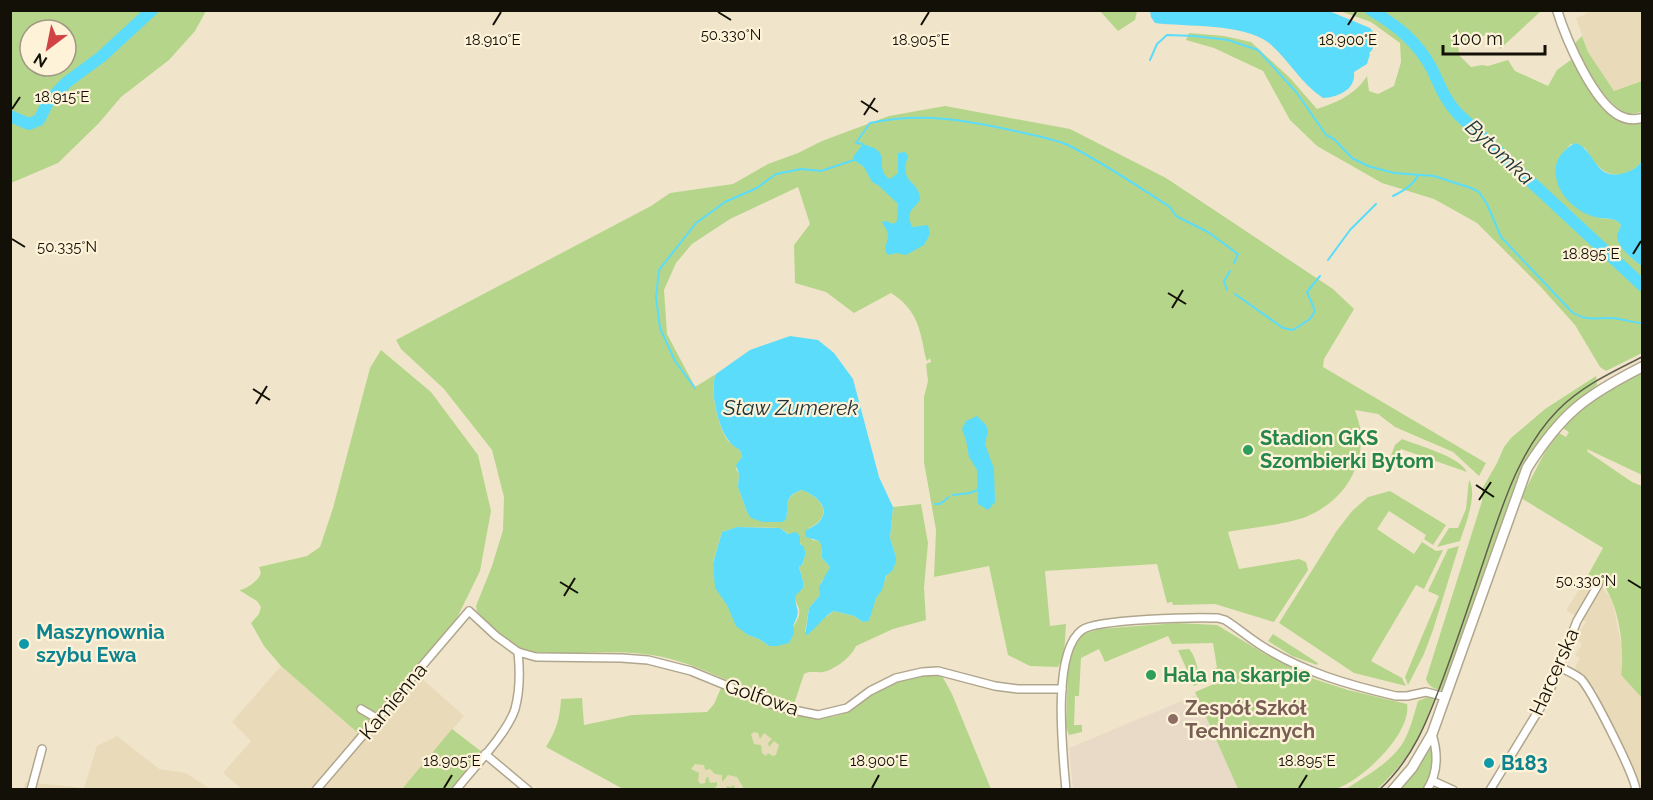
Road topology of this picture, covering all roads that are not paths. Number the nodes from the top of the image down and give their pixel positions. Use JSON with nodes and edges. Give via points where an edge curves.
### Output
{"nodes":[{"id":1,"x":1557,"y":10,"type":"edge"},
{"id":2,"x":1642,"y":118,"type":"edge"},
{"id":3,"x":1642,"y":367,"type":"edge"},
{"id":4,"x":1598,"y":585,"type":"dead end"},
{"id":5,"x":469,"y":611,"type":"joint"},
{"id":6,"x":518,"y":652,"type":"junction"},
{"id":7,"x":1560,"y":667,"type":"junction"},
{"id":8,"x":1062,"y":689,"type":"junction"},
{"id":9,"x":1446,"y":698,"type":"junction"},
{"id":10,"x":362,"y":709,"type":"dead end"},
{"id":11,"x":378,"y":719,"type":"junction"},
{"id":12,"x":1432,"y":734,"type":"junction"},
{"id":13,"x":42,"y":749,"type":"dead end"},
{"id":14,"x":485,"y":754,"type":"junction"},
{"id":15,"x":1433,"y":781,"type":"junction"},
{"id":16,"x":31,"y":789,"type":"edge"},
{"id":17,"x":316,"y":789,"type":"edge"},
{"id":18,"x":456,"y":789,"type":"edge"},
{"id":19,"x":528,"y":789,"type":"edge"},
{"id":20,"x":1066,"y":789,"type":"edge"},
{"id":21,"x":1394,"y":789,"type":"edge"},
{"id":22,"x":1427,"y":789,"type":"edge"},
{"id":23,"x":1454,"y":789,"type":"edge"},
{"id":24,"x":1491,"y":789,"type":"edge"},
{"id":25,"x":1636,"y":789,"type":"edge"}],
"edges":[{"from":1,"to":2,"type":"street","via":[[1575,58],[1600,96],[1621,117]]},
{"from":3,"to":9,"type":"main road","via":[[1586,398],[1546,438],[1527,468]]},
{"from":4,"to":7,"type":"street","name":"Harcerska","via":[[1577,621]]},
{"from":5,"to":6,"type":"street","name":"Golfowa"},
{"from":5,"to":11,"type":"street","name":"Kamienna"},
{"from":6,"to":8,"type":"street","name":"Golfowa","via":[[536,657],[657,662],[691,671],[779,706],[818,715],[847,708],[896,678],[922,672],[938,671],[1018,689]]},
{"from":6,"to":14,"type":"street","via":[[515,710]]},
{"from":7,"to":24,"type":"street","name":"Harcerska","via":[[1548,695]]},
{"from":7,"to":25,"type":"street","via":[[1575,674],[1586,687]]},
{"from":8,"to":9,"type":"street","via":[[1071,642],[1082,630],[1095,625],[1199,617],[1225,620],[1281,657],[1333,679],[1396,696],[1426,692]]},
{"from":8,"to":20,"type":"street","via":[[1061,740]]},
{"from":9,"to":12,"type":"main road"},
{"from":10,"to":11,"type":"street"},
{"from":11,"to":17,"type":"street","name":"Kamienna"},
{"from":12,"to":15,"type":"street","via":[[1437,757]]},
{"from":12,"to":21,"type":"main road"},
{"from":13,"to":16,"type":"street"},
{"from":14,"to":18,"type":"street"},
{"from":14,"to":19,"type":"street"},
{"from":15,"to":22,"type":"street"},
{"from":15,"to":23,"type":"street"}]}
